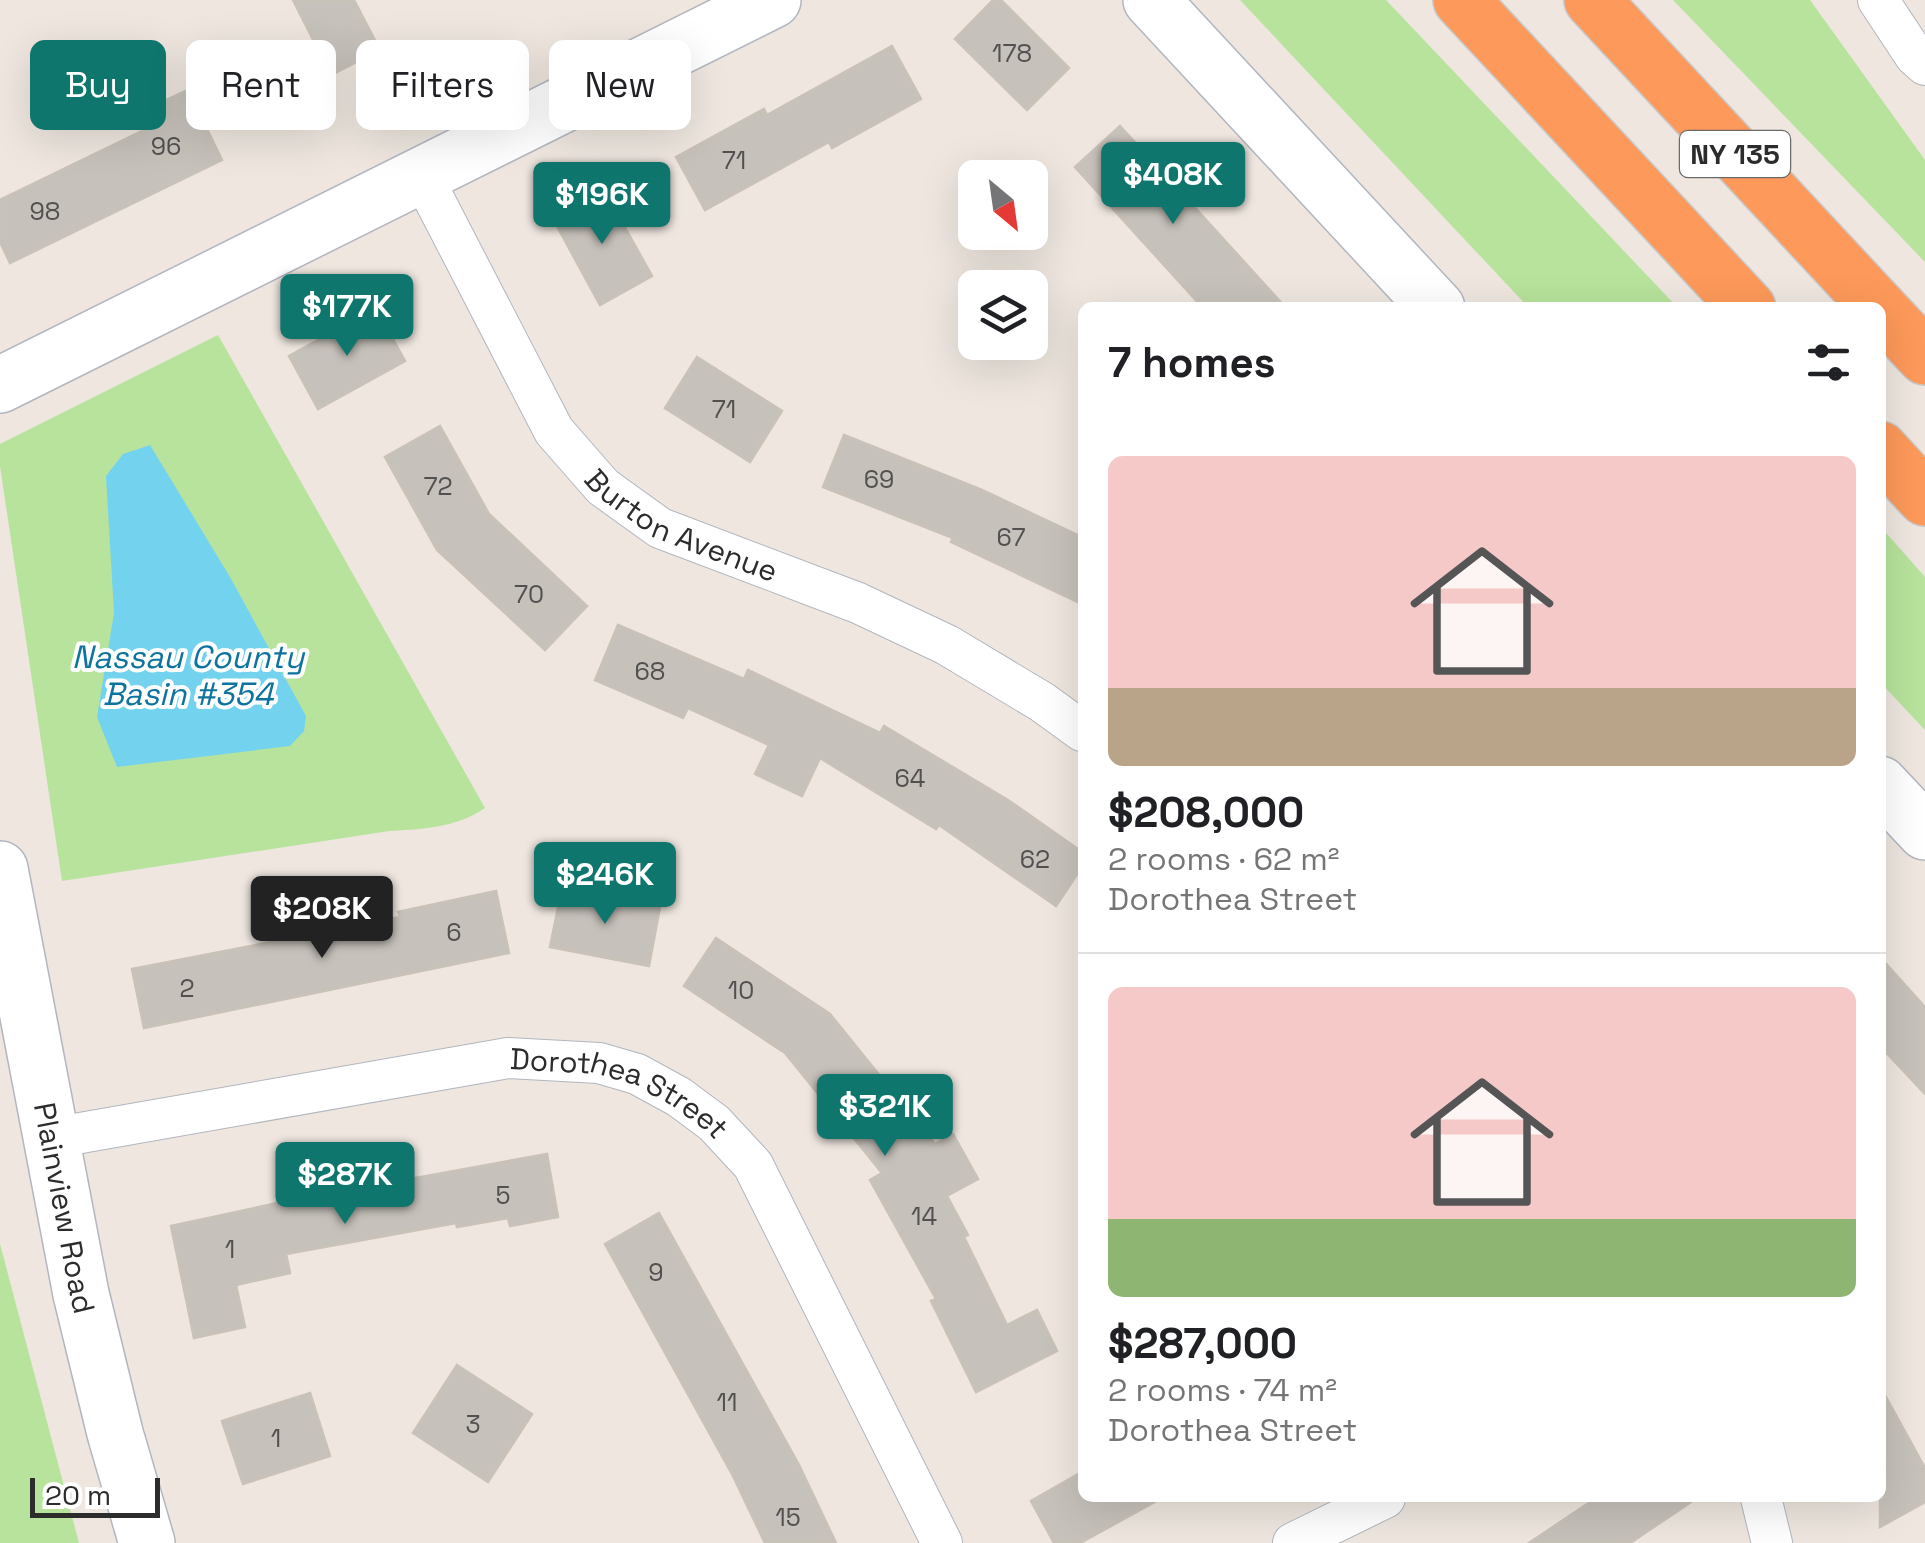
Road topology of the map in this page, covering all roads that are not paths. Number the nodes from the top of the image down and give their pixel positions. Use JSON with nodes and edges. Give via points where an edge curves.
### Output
{"nodes":[{"id":1,"x":773,"y":0,"type":"edge"},
{"id":2,"x":1151,"y":0,"type":"edge"},
{"id":3,"x":1462,"y":0,"type":"edge"},
{"id":4,"x":1592,"y":0,"type":"edge"},
{"id":5,"x":1878,"y":0,"type":"edge"},
{"id":6,"x":1925,"y":65,"type":"edge"},
{"id":7,"x":421,"y":174,"type":"junction"},
{"id":8,"x":1431,"y":302,"type":"edge"},
{"id":9,"x":1742,"y":302,"type":"edge"},
{"id":10,"x":1873,"y":302,"type":"edge"},
{"id":11,"x":1886,"y":315,"type":"edge"},
{"id":12,"x":1925,"y":357,"type":"edge"},
{"id":13,"x":0,"y":386,"type":"edge"},
{"id":14,"x":1886,"y":456,"type":"edge"},
{"id":15,"x":1925,"y":498,"type":"edge"},
{"id":16,"x":1078,"y":728,"type":"edge"},
{"id":17,"x":1886,"y":790,"type":"edge"},
{"id":18,"x":1925,"y":832,"type":"edge"},
{"id":19,"x":0,"y":869,"type":"edge"},
{"id":20,"x":52,"y":1138,"type":"junction"},
{"id":21,"x":1377,"y":1502,"type":"edge"},
{"id":22,"x":1763,"y":1502,"type":"edge"},
{"id":23,"x":147,"y":1543,"type":"edge"},
{"id":24,"x":942,"y":1543,"type":"edge"},
{"id":25,"x":1293,"y":1543,"type":"edge"},
{"id":26,"x":1772,"y":1543,"type":"edge"}],
"edges":[{"from":1,"to":7,"type":"street"},
{"from":2,"to":8,"type":"street"},
{"from":3,"to":9,"type":"highway","number":"NY 135"},
{"from":4,"to":10,"type":"highway","number":"NY 135"},
{"from":5,"to":6,"type":"street"},
{"from":7,"to":13,"type":"street"},
{"from":7,"to":16,"type":"street","name":"Burton Avenue","via":[[554,431],[603,487],[660,528],[858,603],[947,645]]},
{"from":11,"to":12,"type":"highway","number":"NY 135"},
{"from":14,"to":15,"type":"highway"},
{"from":17,"to":18,"type":"street"},
{"from":19,"to":20,"type":"street","name":"Plainview Road"},
{"from":20,"to":23,"type":"street","name":"Plainview Road","via":[[81,1294]]},
{"from":20,"to":24,"type":"street","name":"Dorothea Street","via":[[508,1058],[599,1063],[637,1074],[714,1123],[753,1165]]},
{"from":21,"to":25,"type":"street"},
{"from":22,"to":26,"type":"street"}]}
